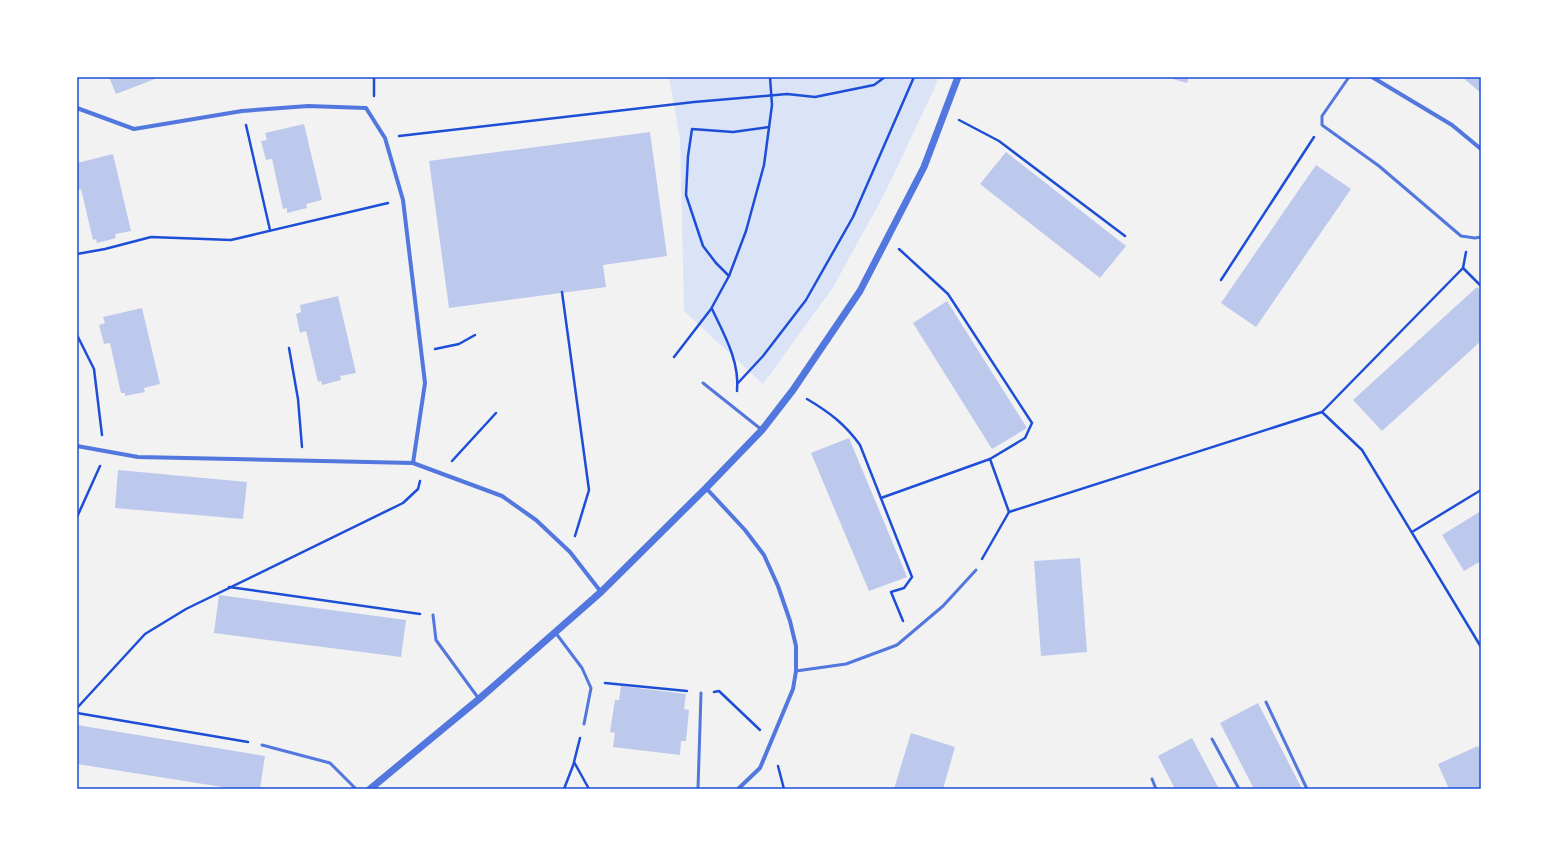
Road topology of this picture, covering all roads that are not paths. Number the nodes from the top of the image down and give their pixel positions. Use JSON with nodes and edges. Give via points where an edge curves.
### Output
{"nodes":[{"id":1,"x":958,"y":77,"type":"edge"},
{"id":2,"x":1349,"y":77,"type":"edge"},
{"id":3,"x":1372,"y":77,"type":"edge"},
{"id":4,"x":77,"y":108,"type":"edge"},
{"id":5,"x":1481,"y":150,"type":"edge"},
{"id":6,"x":1481,"y":237,"type":"edge"},
{"id":7,"x":703,"y":383,"type":"dead end"},
{"id":8,"x":762,"y":430,"type":"junction"},
{"id":9,"x":77,"y":446,"type":"edge"},
{"id":10,"x":413,"y":463,"type":"junction"},
{"id":11,"x":706,"y":488,"type":"junction"},
{"id":12,"x":976,"y":570,"type":"road end"},
{"id":13,"x":601,"y":592,"type":"junction"},
{"id":14,"x":433,"y":615,"type":"road end"},
{"id":15,"x":555,"y":632,"type":"junction"},
{"id":16,"x":796,"y":671,"type":"junction"},
{"id":17,"x":701,"y":692,"type":"road end"},
{"id":18,"x":479,"y":698,"type":"junction"},
{"id":19,"x":1266,"y":702,"type":"dead end"},
{"id":20,"x":584,"y":724,"type":"road end"},
{"id":21,"x":1212,"y":739,"type":"dead end"},
{"id":22,"x":262,"y":745,"type":"road end"},
{"id":23,"x":1152,"y":779,"type":"dead end"},
{"id":24,"x":356,"y":789,"type":"edge"},
{"id":25,"x":370,"y":789,"type":"edge"},
{"id":26,"x":698,"y":789,"type":"edge"},
{"id":27,"x":738,"y":789,"type":"edge"},
{"id":28,"x":1156,"y":789,"type":"edge"},
{"id":29,"x":1239,"y":789,"type":"edge"},
{"id":30,"x":1307,"y":789,"type":"edge"}],
"edges":[{"from":1,"to":8,"type":"street","via":[[924,167],[860,291],[794,390]]},
{"from":2,"to":6,"type":"lane","via":[[1322,116],[1322,125],[1379,166],[1461,236]]},
{"from":3,"to":5,"type":"street","via":[[1452,125]]},
{"from":4,"to":10,"type":"street","via":[[134,129],[242,111],[308,106],[366,108],[384,138],[403,200],[425,383]]},
{"from":7,"to":8,"type":"lane"},
{"from":8,"to":11,"type":"street"},
{"from":9,"to":10,"type":"street","via":[[138,457]]},
{"from":10,"to":13,"type":"street","via":[[502,496],[536,520],[570,552]]},
{"from":11,"to":13,"type":"street"},
{"from":11,"to":16,"type":"street","via":[[764,555],[790,621],[796,646]]},
{"from":12,"to":16,"type":"lane","via":[[943,606],[897,645],[846,664]]},
{"from":13,"to":15,"type":"street"},
{"from":14,"to":18,"type":"lane","via":[[436,640]]},
{"from":15,"to":18,"type":"street"},
{"from":15,"to":20,"type":"lane","via":[[582,668],[591,688]]},
{"from":16,"to":27,"type":"street","via":[[793,689],[760,768]]},
{"from":17,"to":26,"type":"lane"},
{"from":18,"to":25,"type":"street"},
{"from":19,"to":30,"type":"lane"},
{"from":21,"to":29,"type":"lane"},
{"from":22,"to":24,"type":"lane","via":[[330,763]]},
{"from":23,"to":28,"type":"lane"}]}
